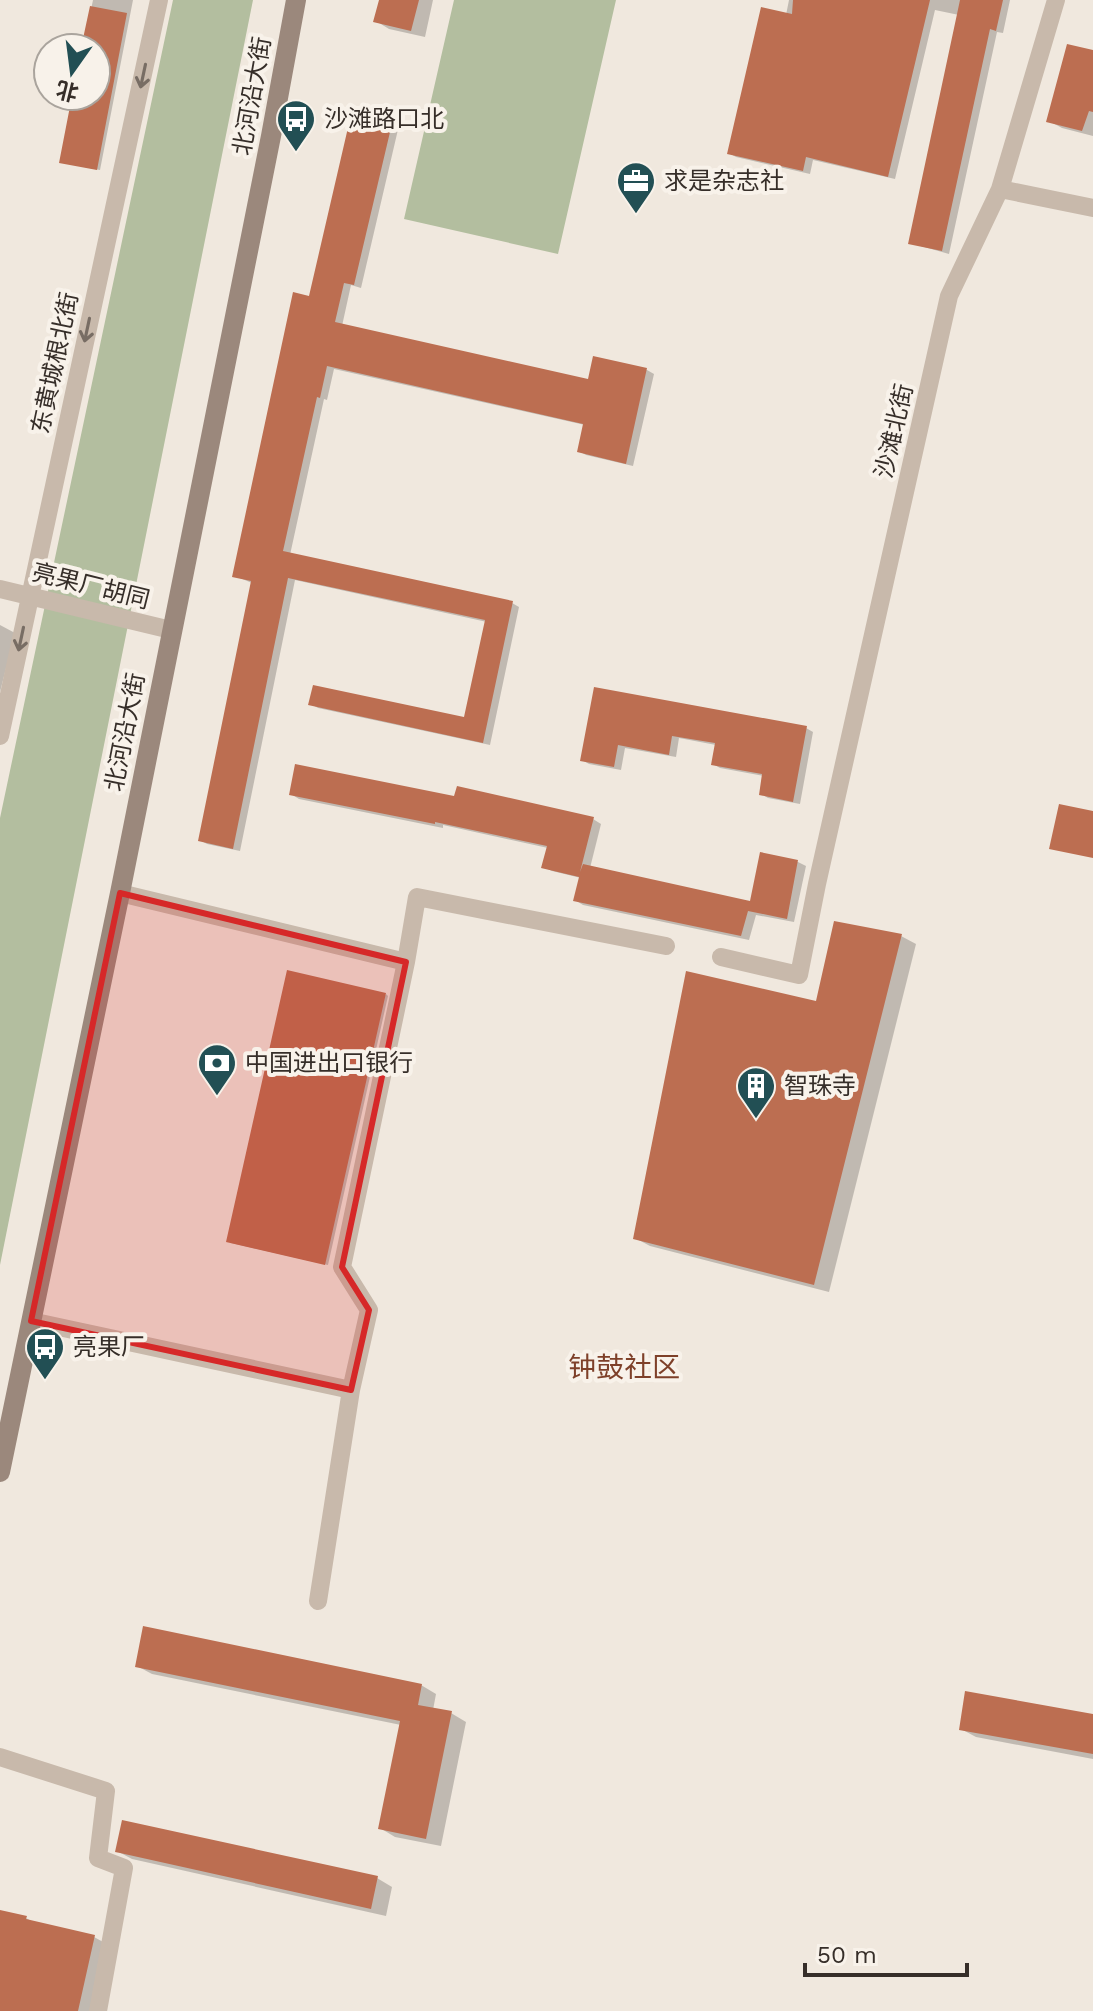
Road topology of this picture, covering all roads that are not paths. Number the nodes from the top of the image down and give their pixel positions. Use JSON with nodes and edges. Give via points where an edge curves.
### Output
{"nodes":[{"id":1,"x":159,"y":0,"type":"edge"},
{"id":2,"x":296,"y":0,"type":"edge"},
{"id":3,"x":1056,"y":0,"type":"edge"},
{"id":4,"x":1000,"y":189,"type":"junction"},
{"id":5,"x":1093,"y":208,"type":"edge"},
{"id":6,"x":0,"y":589,"type":"edge"},
{"id":7,"x":30,"y":595,"type":"junction"},
{"id":8,"x":171,"y":630,"type":"junction"},
{"id":9,"x":0,"y":736,"type":"edge"},
{"id":10,"x":120,"y":893,"type":"junction"},
{"id":11,"x":666,"y":946,"type":"dead end"},
{"id":12,"x":721,"y":957,"type":"dead end"},
{"id":13,"x":406,"y":962,"type":"junction"},
{"id":14,"x":31,"y":1321,"type":"junction"},
{"id":15,"x":351,"y":1390,"type":"junction"},
{"id":16,"x":0,"y":1472,"type":"edge"},
{"id":17,"x":318,"y":1601,"type":"dead end"},
{"id":18,"x":0,"y":1757,"type":"edge"},
{"id":19,"x":98,"y":2011,"type":"edge"}],
"edges":[{"from":1,"to":7,"type":"street","name":"东黄城根北街","one_way":true},
{"from":2,"to":8,"type":"main road","name":"北河沿大街"},
{"from":3,"to":4,"type":"street","name":"沙滩北街"},
{"from":4,"to":5,"type":"street"},
{"from":4,"to":12,"type":"street","name":"沙滩北街","via":[[949,296],[799,975]]},
{"from":6,"to":7,"type":"street","name":"亮果厂胡同"},
{"from":7,"to":8,"type":"street","name":"亮果厂胡同"},
{"from":7,"to":9,"type":"street","name":"东黄城根北街","one_way":true},
{"from":8,"to":10,"type":"main road","name":"北河沿大街"},
{"from":10,"to":13,"type":"street"},
{"from":10,"to":14,"type":"main road","name":"北河沿大街"},
{"from":11,"to":13,"type":"street","via":[[417,897]]},
{"from":13,"to":15,"type":"street","via":[[342,1267],[369,1310]]},
{"from":14,"to":15,"type":"street"},
{"from":14,"to":16,"type":"main road","name":"北河沿大街"},
{"from":15,"to":17,"type":"street"},
{"from":18,"to":19,"type":"street","via":[[106,1791],[98,1858],[124,1868]]}]}
